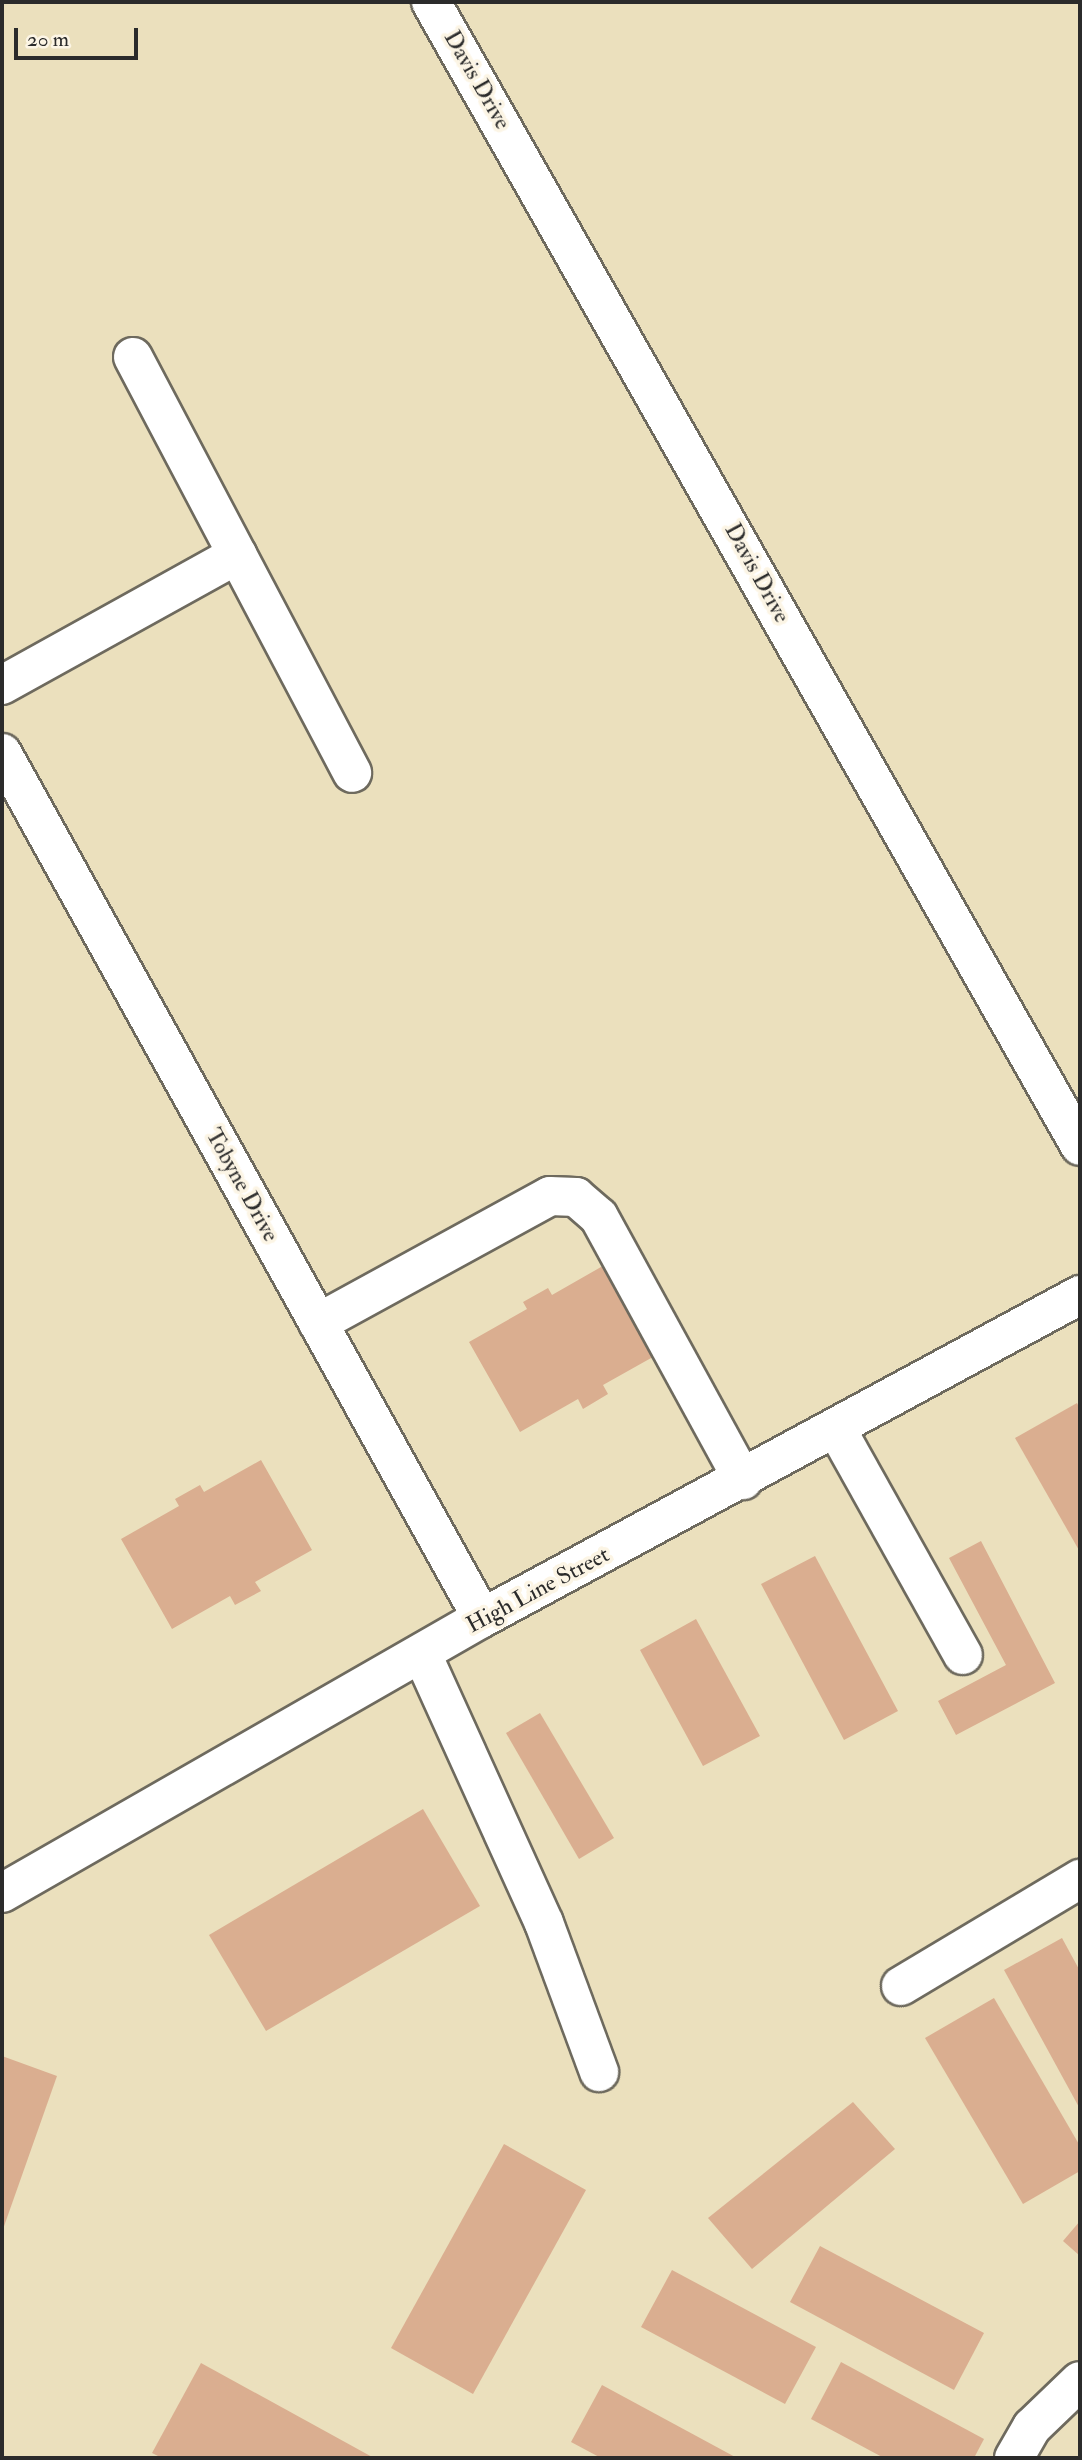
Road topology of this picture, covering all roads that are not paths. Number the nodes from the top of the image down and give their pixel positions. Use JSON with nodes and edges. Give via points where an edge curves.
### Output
{"nodes":[{"id":1,"x":431,"y":2,"type":"edge"},
{"id":2,"x":134,"y":357,"type":"dead end"},
{"id":3,"x":237,"y":555,"type":"junction"},
{"id":4,"x":2,"y":685,"type":"edge"},
{"id":5,"x":2,"y":753,"type":"edge"},
{"id":6,"x":352,"y":773,"type":"dead end"},
{"id":7,"x":1080,"y":1146,"type":"edge"},
{"id":8,"x":1080,"y":1295,"type":"edge"},
{"id":9,"x":318,"y":1323,"type":"junction"},
{"id":10,"x":836,"y":1428,"type":"junction"},
{"id":11,"x":743,"y":1480,"type":"junction"},
{"id":12,"x":482,"y":1618,"type":"junction"},
{"id":13,"x":422,"y":1654,"type":"junction"},
{"id":14,"x":963,"y":1655,"type":"dead end"},
{"id":15,"x":1080,"y":1879,"type":"edge"},
{"id":16,"x":2,"y":1893,"type":"edge"},
{"id":17,"x":901,"y":1986,"type":"dead end"},
{"id":18,"x":599,"y":2072,"type":"dead end"},
{"id":19,"x":1080,"y":2381,"type":"edge"},
{"id":20,"x":1014,"y":2458,"type":"edge"}],
"edges":[{"from":1,"to":7,"type":"street","name":"Davis Drive"},
{"from":2,"to":3,"type":"street"},
{"from":3,"to":4,"type":"street"},
{"from":3,"to":6,"type":"street"},
{"from":5,"to":9,"type":"street","name":"Tobyne Drive"},
{"from":8,"to":10,"type":"street","name":"High Line Street"},
{"from":9,"to":11,"type":"street","via":[[550,1196],[576,1197],[599,1217]]},
{"from":9,"to":12,"type":"street","name":"Tobyne Drive"},
{"from":10,"to":11,"type":"street","name":"High Line Street"},
{"from":10,"to":14,"type":"street"},
{"from":11,"to":12,"type":"street","name":"High Line Street"},
{"from":12,"to":13,"type":"street","name":"High Line Street"},
{"from":13,"to":16,"type":"street","name":"High Line Street"},
{"from":13,"to":18,"type":"street","via":[[544,1923]]},
{"from":15,"to":17,"type":"street"},
{"from":19,"to":20,"type":"street","via":[[1032,2427]]}]}
